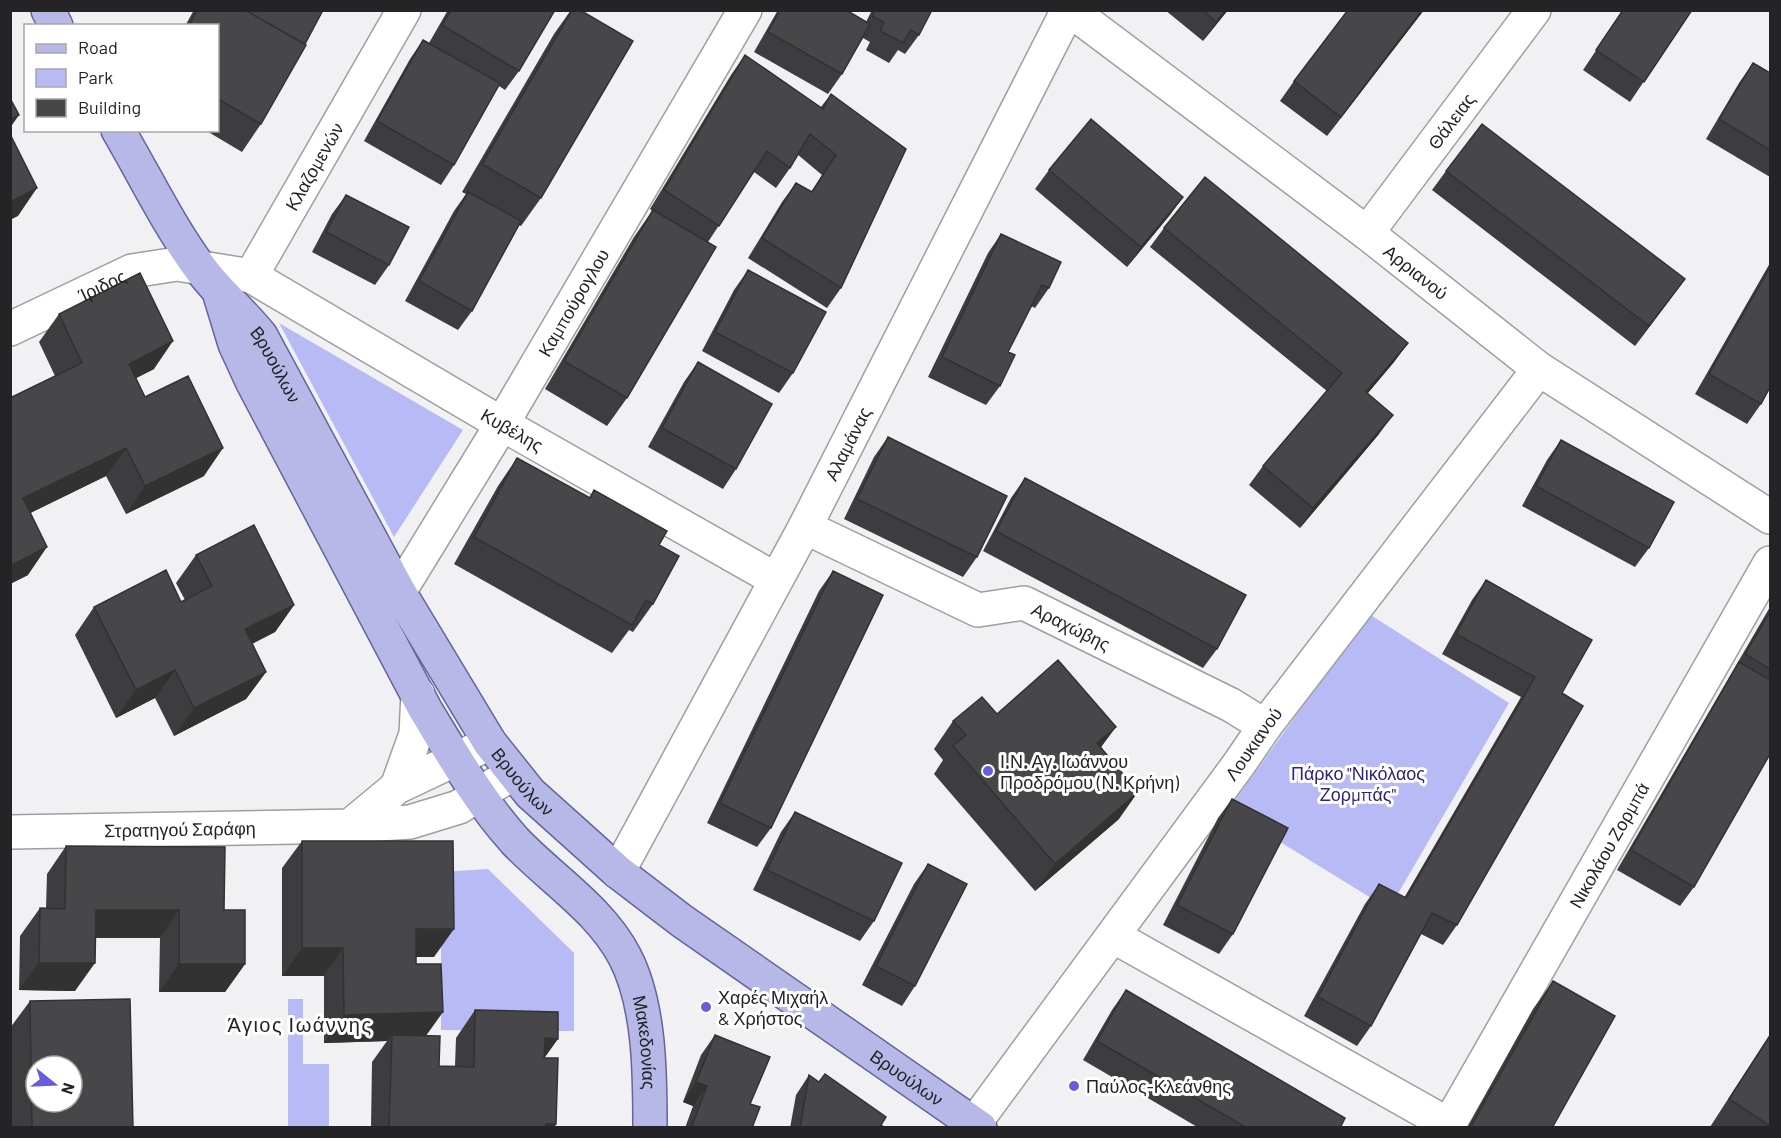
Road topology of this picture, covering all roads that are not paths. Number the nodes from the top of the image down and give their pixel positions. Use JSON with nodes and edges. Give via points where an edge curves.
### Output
{"nodes":[{"id":1,"x":48,"y":10,"type":"edge"},
{"id":2,"x":404,"y":10,"type":"edge"},
{"id":3,"x":745,"y":10,"type":"edge"},
{"id":4,"x":1069,"y":10,"type":"edge"},
{"id":5,"x":1534,"y":10,"type":"edge"},
{"id":6,"x":55,"y":24,"type":"edge"},
{"id":7,"x":119,"y":132,"type":"edge"},
{"id":8,"x":1367,"y":233,"type":"junction"},
{"id":9,"x":199,"y":266,"type":"junction"},
{"id":10,"x":251,"y":276,"type":"junction"},
{"id":11,"x":220,"y":294,"type":"junction"},
{"id":12,"x":10,"y":329,"type":"edge"},
{"id":13,"x":1539,"y":369,"type":"junction"},
{"id":14,"x":502,"y":424,"type":"junction"},
{"id":15,"x":1770,"y":517,"type":"edge"},
{"id":16,"x":805,"y":527,"type":"junction"},
{"id":17,"x":1770,"y":563,"type":"edge"},
{"id":18,"x":775,"y":579,"type":"junction"},
{"id":19,"x":399,"y":592,"type":"junction"},
{"id":20,"x":418,"y":694,"type":"junction"},
{"id":21,"x":1265,"y":726,"type":"junction"},
{"id":22,"x":490,"y":743,"type":"junction"},
{"id":23,"x":456,"y":761,"type":"junction"},
{"id":24,"x":513,"y":772,"type":"junction"},
{"id":25,"x":397,"y":788,"type":"junction"},
{"id":26,"x":478,"y":796,"type":"junction"},
{"id":27,"x":350,"y":826,"type":"junction"},
{"id":28,"x":10,"y":832,"type":"edge"},
{"id":29,"x":618,"y":872,"type":"junction"},
{"id":30,"x":1113,"y":936,"type":"junction"},
{"id":31,"x":626,"y":958,"type":"joint"},
{"id":32,"x":975,"y":1126,"type":"edge"},
{"id":33,"x":1448,"y":1126,"type":"edge"},
{"id":34,"x":650,"y":1128,"type":"edge"}],
"edges":[{"from":1,"to":6,"type":"main road"},
{"from":2,"to":10,"type":"street","name":"Κλαζομενών"},
{"from":3,"to":14,"type":"street","name":"Καμπούρογλου"},
{"from":4,"to":8,"type":"street","name":"Αρριανού"},
{"from":4,"to":16,"type":"street","name":"Αλαμάνας"},
{"from":5,"to":8,"type":"street","name":"Θάλειας"},
{"from":7,"to":9,"type":"main road","name":"Βρυούλων"},
{"from":8,"to":13,"type":"street","name":"Αρριανού"},
{"from":9,"to":10,"type":"street"},
{"from":9,"to":11,"type":"main road","name":"Βρυούλων"},
{"from":9,"to":12,"type":"street","name":"Ίριδος","via":[[177,264],[132,271]]},
{"from":10,"to":14,"type":"street","name":"Κυβέλης"},
{"from":11,"to":19,"type":"main road","name":"Βρυούλων","via":[[244,314],[279,366]]},
{"from":11,"to":20,"type":"main road","name":"Βρυούλων","via":[[229,328],[252,381]]},
{"from":13,"to":15,"type":"street","name":"Αρριανού"},
{"from":13,"to":21,"type":"street","name":"Λουκιανού"},
{"from":14,"to":18,"type":"street","name":"Κυβέλης"},
{"from":14,"to":19,"type":"street","name":"Καμπούρογλου"},
{"from":16,"to":18,"type":"street","name":"Αλαμάνας"},
{"from":16,"to":21,"type":"street","name":"Αραχώβης","via":[[978,610],[1024,603],[1231,705]]},
{"from":17,"to":33,"type":"street","name":"Νικολάου Ζορμπά"},
{"from":18,"to":29,"type":"street","name":"Αλαμάνας"},
{"from":19,"to":22,"type":"main road","name":"Βρυούλων"},
{"from":20,"to":23,"type":"main road","name":"Βρυούλων"},
{"from":20,"to":25,"type":"street","via":[[414,742]]},
{"from":21,"to":30,"type":"street","name":"Λουκιανού"},
{"from":22,"to":23,"type":"street"},
{"from":22,"to":24,"type":"main road","name":"Βρυούλων"},
{"from":23,"to":25,"type":"street"},
{"from":23,"to":26,"type":"main road","name":"Βρυούλων"},
{"from":24,"to":26,"type":"street","name":"Στρατηγού Σαράφη"},
{"from":24,"to":29,"type":"main road","name":"Βρυούλων","via":[[530,793]]},
{"from":25,"to":27,"type":"street"},
{"from":26,"to":27,"type":"street","name":"Στρατηγού Σαράφη","via":[[459,807],[410,822]]},
{"from":26,"to":31,"type":"main road","name":"Βρυούλων","via":[[516,842],[612,935]]},
{"from":27,"to":28,"type":"street","name":"Στρατηγού Σαράφη"},
{"from":29,"to":32,"type":"main road","name":"Βρυούλων"},
{"from":30,"to":32,"type":"street","name":"Λουκιανού"},
{"from":30,"to":33,"type":"street"},
{"from":31,"to":34,"type":"main road","name":"Μακεδονίας","via":[[642,1012],[648,1052]]}]}
